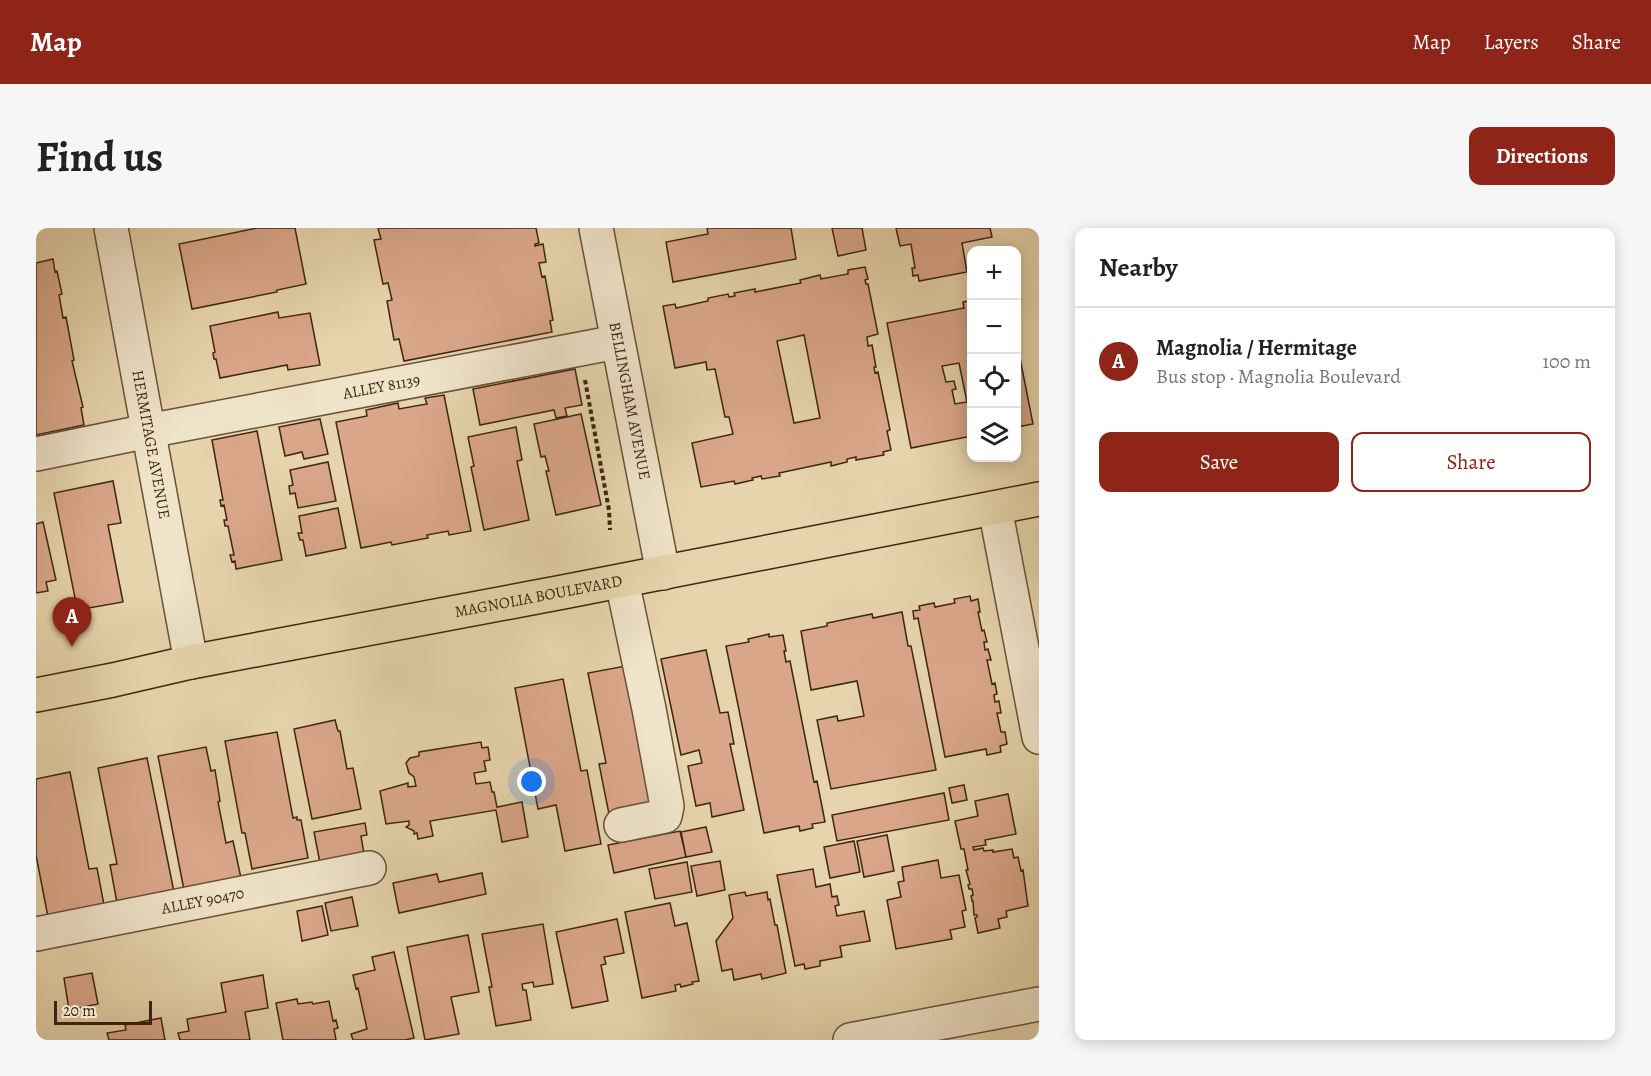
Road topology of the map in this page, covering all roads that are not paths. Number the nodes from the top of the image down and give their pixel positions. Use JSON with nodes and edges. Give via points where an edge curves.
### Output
{"nodes":[{"id":1,"x":111,"y":228,"type":"edge"},
{"id":2,"x":596,"y":228,"type":"edge"},
{"id":3,"x":617,"y":342,"type":"junction"},
{"id":4,"x":148,"y":431,"type":"junction"},
{"id":5,"x":36,"y":454,"type":"edge"},
{"id":6,"x":1039,"y":500,"type":"edge"},
{"id":7,"x":995,"y":508,"type":"junction"},
{"id":8,"x":663,"y":573,"type":"junction"},
{"id":9,"x":622,"y":580,"type":"junction"},
{"id":10,"x":191,"y":662,"type":"junction"},
{"id":11,"x":36,"y":695,"type":"edge"},
{"id":12,"x":1039,"y":737,"type":"edge"},
{"id":13,"x":621,"y":825,"type":"dead end"},
{"id":14,"x":369,"y":868,"type":"dead end"},
{"id":15,"x":36,"y":934,"type":"edge"},
{"id":16,"x":1039,"y":1004,"type":"edge"},
{"id":17,"x":850,"y":1040,"type":"edge"}],
"edges":[{"from":1,"to":4,"type":"street","name":"HERMITAGE AVENUE"},
{"from":2,"to":3,"type":"street","name":"BELLINGHAM AVENUE"},
{"from":3,"to":4,"type":"street","name":"ALLEY 81139"},
{"from":3,"to":8,"type":"street","name":"BELLINGHAM AVENUE"},
{"from":4,"to":5,"type":"street","name":"ALLEY 81139"},
{"from":4,"to":10,"type":"street","name":"HERMITAGE AVENUE"},
{"from":6,"to":7,"type":"main road","name":"MAGNOLIA BOULEVARD"},
{"from":7,"to":8,"type":"main road","name":"MAGNOLIA BOULEVARD"},
{"from":7,"to":12,"type":"street"},
{"from":8,"to":9,"type":"main road","name":"MAGNOLIA BOULEVARD"},
{"from":9,"to":10,"type":"main road","name":"MAGNOLIA BOULEVARD"},
{"from":9,"to":13,"type":"street","via":[[667,806],[665,816]]},
{"from":10,"to":11,"type":"main road","name":"MAGNOLIA BOULEVARD"},
{"from":14,"to":15,"type":"street","name":"ALLEY 90470"},
{"from":16,"to":17,"type":"street"}]}
